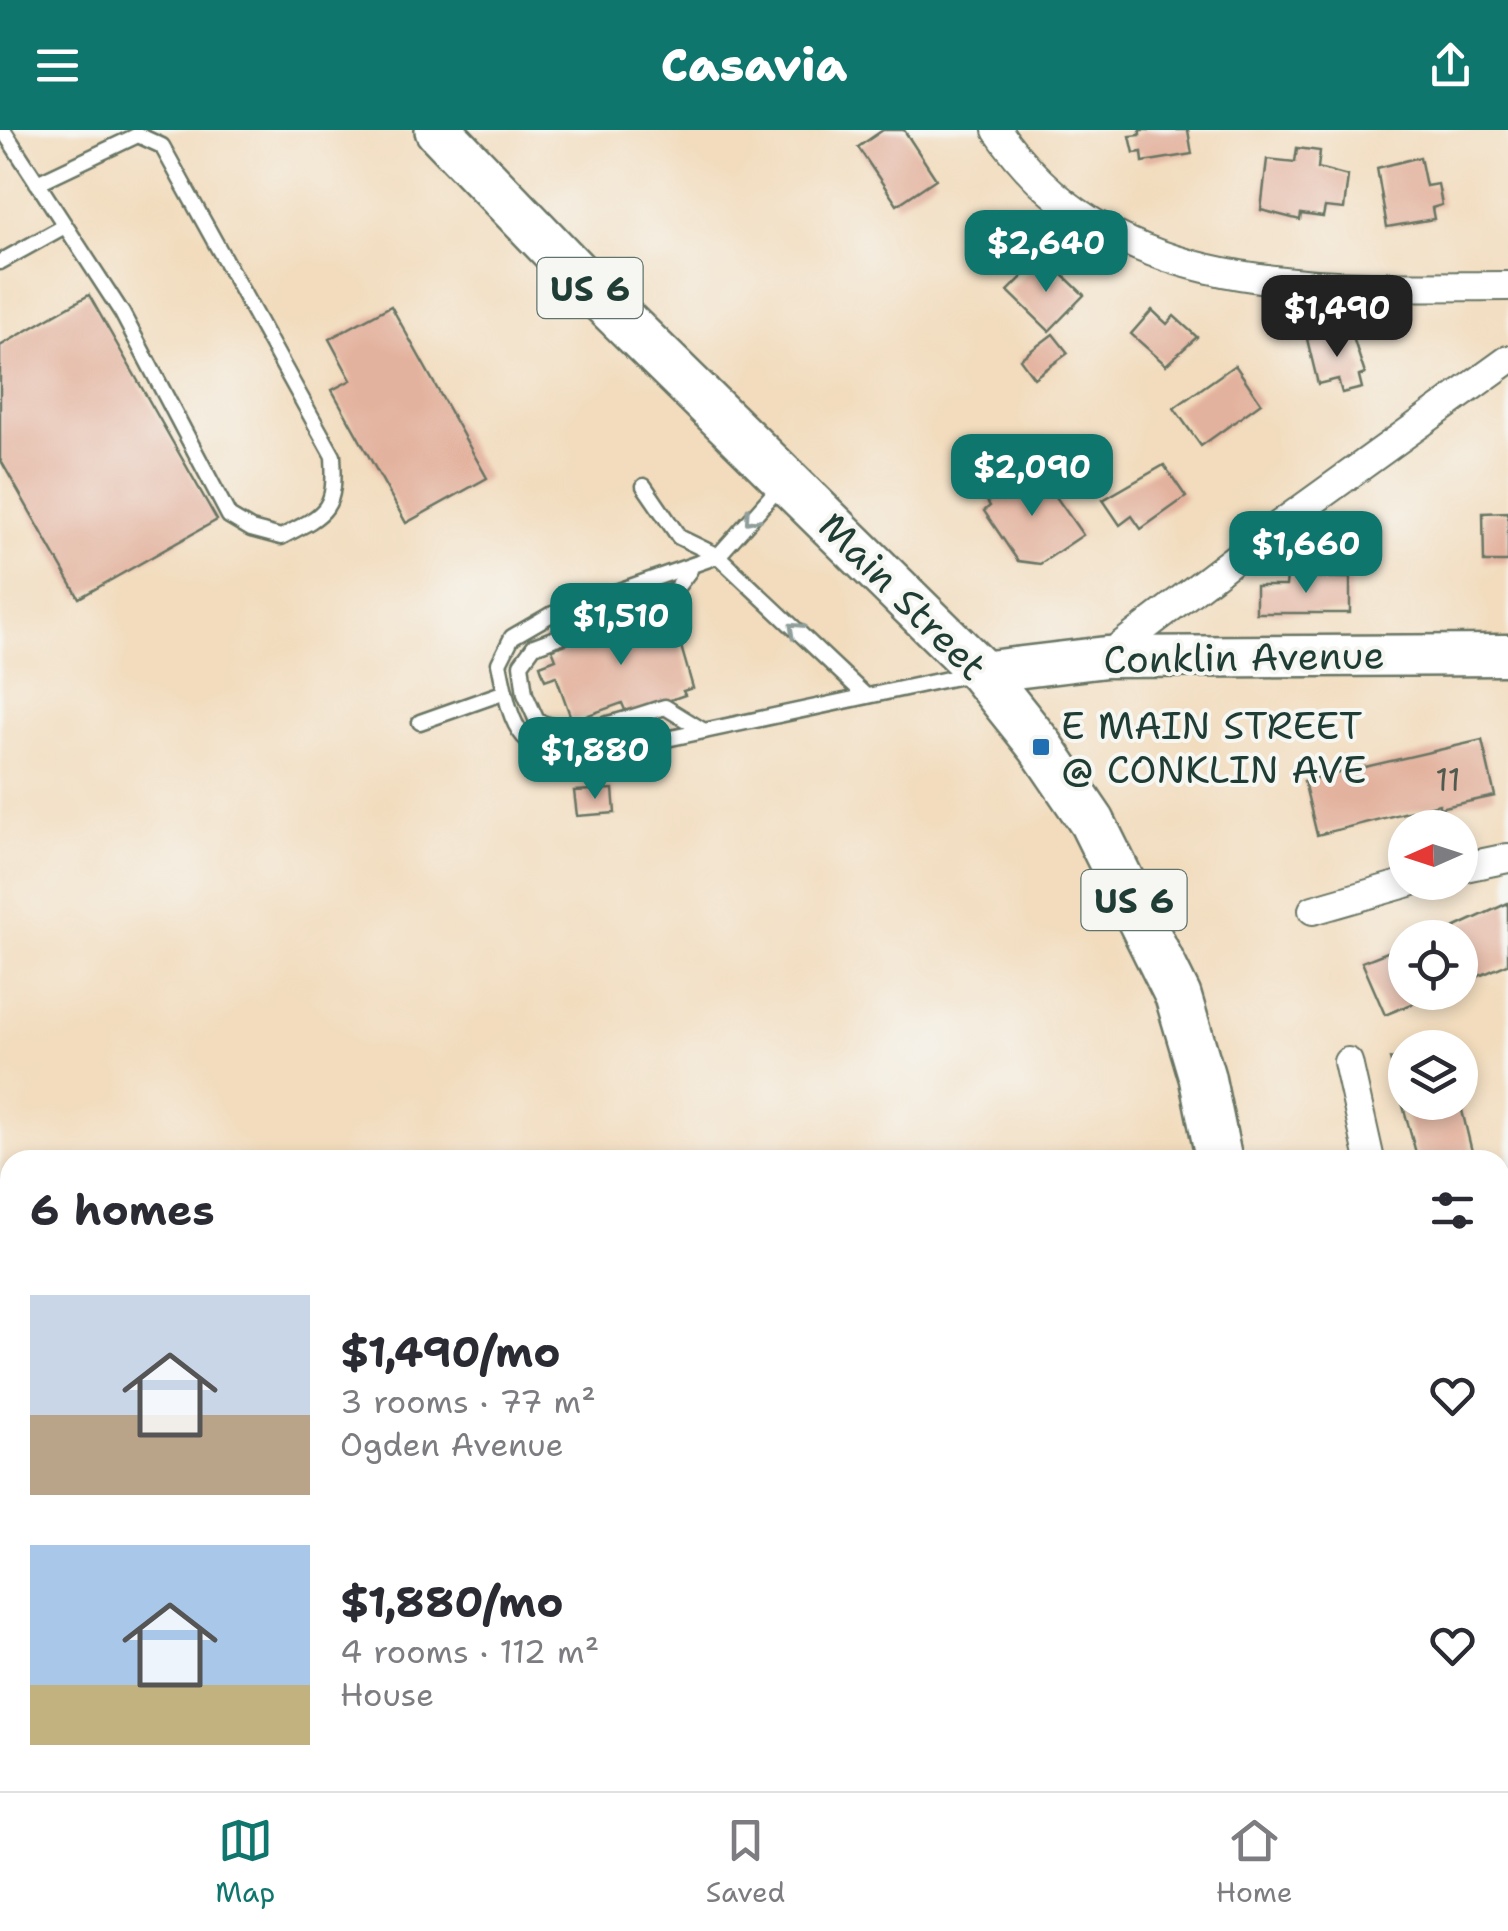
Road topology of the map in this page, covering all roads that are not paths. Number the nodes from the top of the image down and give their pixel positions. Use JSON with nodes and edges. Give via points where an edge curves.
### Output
{"nodes":[{"id":1,"x":3,"y":130,"type":"edge"},
{"id":2,"x":438,"y":130,"type":"edge"},
{"id":3,"x":997,"y":130,"type":"edge"},
{"id":4,"x":37,"y":183,"type":"junction"},
{"id":5,"x":65,"y":226,"type":"junction"},
{"id":6,"x":0,"y":262,"type":"edge"},
{"id":7,"x":1508,"y":286,"type":"edge"},
{"id":8,"x":1508,"y":360,"type":"edge"},
{"id":9,"x":786,"y":480,"type":"junction"},
{"id":10,"x":644,"y":486,"type":"dead end"},
{"id":11,"x":718,"y":556,"type":"junction"},
{"id":12,"x":691,"y":569,"type":"junction"},
{"id":13,"x":1508,"y":655,"type":"edge"},
{"id":14,"x":1106,"y":657,"type":"junction"},
{"id":15,"x":982,"y":672,"type":"junction"},
{"id":16,"x":505,"y":692,"type":"junction"},
{"id":17,"x":866,"y":696,"type":"junction"},
{"id":18,"x":420,"y":722,"type":"dead end"},
{"id":19,"x":704,"y":730,"type":"junction"},
{"id":20,"x":1508,"y":858,"type":"edge"},
{"id":21,"x":1478,"y":864,"type":"edge"},
{"id":22,"x":1388,"y":888,"type":"edge"},
{"id":23,"x":1313,"y":910,"type":"dead end"},
{"id":24,"x":1348,"y":1062,"type":"dead end"},
{"id":25,"x":1216,"y":1150,"type":"edge"},
{"id":26,"x":1368,"y":1150,"type":"edge"}],
"edges":[{"from":1,"to":4,"type":"lane"},
{"from":2,"to":9,"type":"main road","name":"Main Street","number":"US 6"},
{"from":3,"to":7,"type":"street","via":[[1054,196],[1104,232],[1163,259],[1214,272],[1361,286]]},
{"from":4,"to":5,"type":"lane"},
{"from":4,"to":5,"type":"lane","via":[[138,135],[162,146],[334,456],[336,496],[320,518],[281,537],[229,516],[122,313]]},
{"from":5,"to":6,"type":"lane"},
{"from":8,"to":14,"type":"street"},
{"from":9,"to":11,"type":"lane","one_way":true},
{"from":9,"to":15,"type":"main road","name":"Main Street","number":"US 6"},
{"from":10,"to":11,"type":"lane","via":[[678,537]]},
{"from":11,"to":12,"type":"lane"},
{"from":17,"to":11,"type":"lane","one_way":true},
{"from":12,"to":16,"type":"lane","via":[[550,615],[512,637],[499,663]]},
{"from":12,"to":19,"type":"lane","via":[[671,594],[534,646],[521,664],[524,694],[537,721],[558,731],[666,707]]},
{"from":13,"to":14,"type":"street","name":"Conklin Avenue"},
{"from":14,"to":15,"type":"street","name":"Conklin Avenue"},
{"from":15,"to":17,"type":"lane"},
{"from":15,"to":25,"type":"main road","name":"Main Street","number":"US 6","via":[[1092,822],[1138,907],[1178,996]]},
{"from":16,"to":18,"type":"lane"},
{"from":16,"to":19,"type":"lane","via":[[519,734],[542,752],[596,754]]},
{"from":17,"to":19,"type":"lane"},
{"from":20,"to":21,"type":"street"},
{"from":22,"to":23,"type":"street"},
{"from":24,"to":26,"type":"street"}]}
